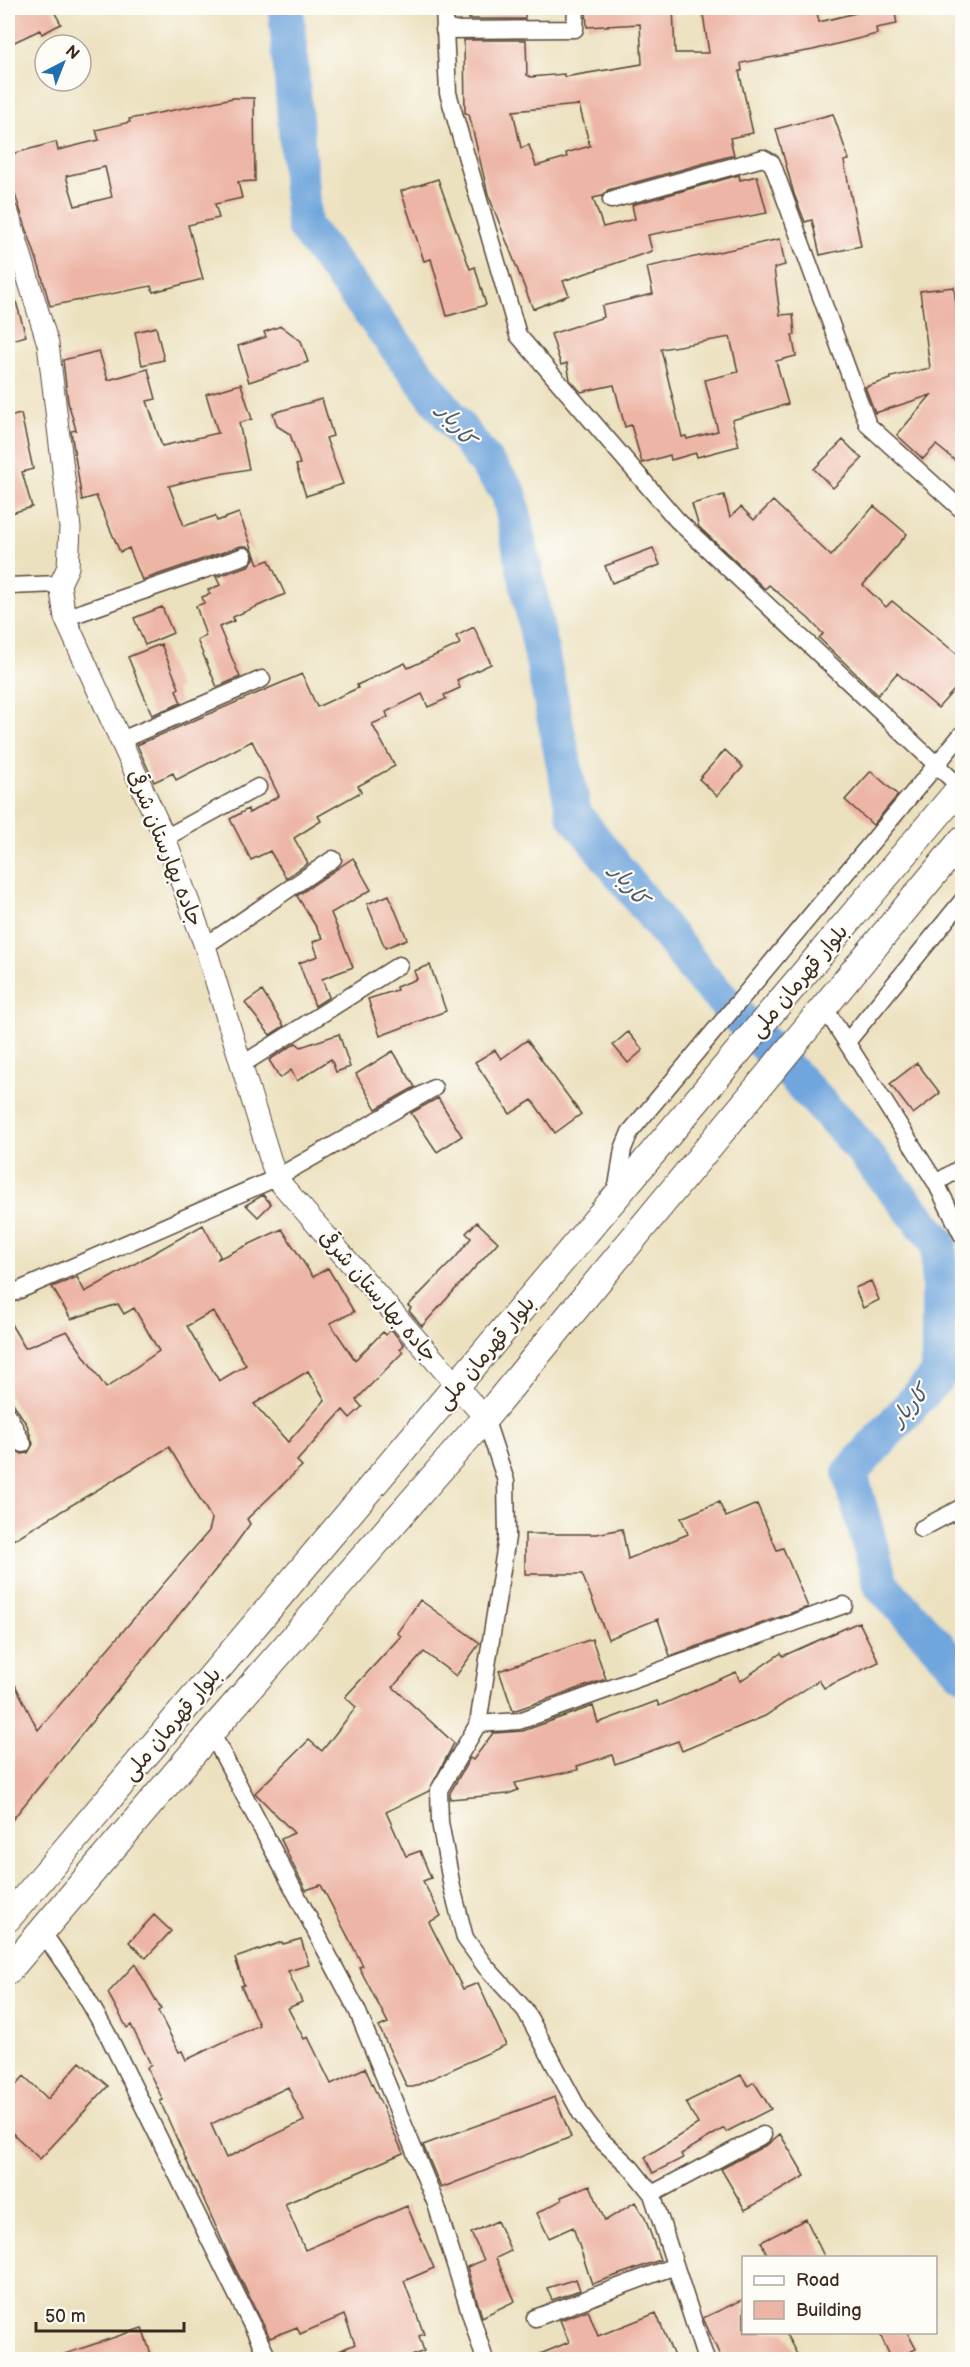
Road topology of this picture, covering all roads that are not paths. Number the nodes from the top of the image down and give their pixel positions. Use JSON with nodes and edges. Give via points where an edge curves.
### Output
{"nodes":[{"id":1,"x":444,"y":8,"type":"edge"},
{"id":2,"x":576,"y":8,"type":"edge"},
{"id":3,"x":444,"y":30,"type":"junction"},
{"id":4,"x":611,"y":200,"type":"dead end"},
{"id":5,"x":8,"y":213,"type":"edge"},
{"id":6,"x":963,"y":510,"type":"edge"},
{"id":7,"x":244,"y":556,"type":"dead end"},
{"id":8,"x":60,"y":584,"type":"junction"},
{"id":9,"x":8,"y":586,"type":"edge"},
{"id":10,"x":65,"y":618,"type":"junction"},
{"id":11,"x":262,"y":679,"type":"dead end"},
{"id":12,"x":963,"y":734,"type":"edge"},
{"id":13,"x":120,"y":741,"type":"junction"},
{"id":14,"x":936,"y":766,"type":"junction"},
{"id":15,"x":258,"y":787,"type":"dead end"},
{"id":16,"x":962,"y":787,"type":"edge"},
{"id":17,"x":165,"y":838,"type":"junction"},
{"id":18,"x":963,"y":840,"type":"edge"},
{"id":19,"x":333,"y":859,"type":"dead end"},
{"id":20,"x":963,"y":902,"type":"edge"},
{"id":21,"x":205,"y":946,"type":"junction"},
{"id":22,"x":399,"y":964,"type":"dead end"},
{"id":23,"x":818,"y":1015,"type":"junction"},
{"id":24,"x":847,"y":1042,"type":"junction"},
{"id":25,"x":243,"y":1064,"type":"junction"},
{"id":26,"x":434,"y":1088,"type":"dead end"},
{"id":27,"x":963,"y":1167,"type":"edge"},
{"id":28,"x":276,"y":1178,"type":"junction"},
{"id":29,"x":936,"y":1183,"type":"junction"},
{"id":30,"x":615,"y":1200,"type":"junction"},
{"id":31,"x":963,"y":1235,"type":"edge"},
{"id":32,"x":8,"y":1295,"type":"edge"},
{"id":33,"x":458,"y":1387,"type":"junction"},
{"id":34,"x":8,"y":1415,"type":"edge"},
{"id":35,"x":485,"y":1418,"type":"junction"},
{"id":36,"x":23,"y":1444,"type":"dead end"},
{"id":37,"x":963,"y":1507,"type":"edge"},
{"id":38,"x":921,"y":1529,"type":"dead end"},
{"id":39,"x":844,"y":1605,"type":"dead end"},
{"id":40,"x":478,"y":1724,"type":"junction"},
{"id":41,"x":211,"y":1732,"type":"junction"},
{"id":42,"x":8,"y":1918,"type":"edge"},
{"id":43,"x":41,"y":1930,"type":"junction"},
{"id":44,"x":8,"y":1971,"type":"edge"},
{"id":45,"x":763,"y":2135,"type":"dead end"},
{"id":46,"x":652,"y":2194,"type":"junction"},
{"id":47,"x":675,"y":2266,"type":"junction"},
{"id":48,"x":535,"y":2318,"type":"dead end"},
{"id":49,"x":269,"y":2360,"type":"edge"},
{"id":50,"x":485,"y":2360,"type":"edge"},
{"id":51,"x":706,"y":2360,"type":"edge"}],
"edges":[{"from":1,"to":3,"type":"street"},
{"from":2,"to":3,"type":"street","via":[[575,29]]},
{"from":3,"to":14,"type":"street","via":[[447,93],[518,335],[677,520]]},
{"from":4,"to":6,"type":"street","via":[[763,158],[772,163],[868,425]]},
{"from":5,"to":8,"type":"street","name":"جاده بهارستان شرقی","via":[[48,344],[70,528],[68,567]]},
{"from":7,"to":10,"type":"street"},
{"from":8,"to":9,"type":"street"},
{"from":8,"to":10,"type":"street","name":"جاده بهارستان شرقی"},
{"from":10,"to":13,"type":"street","name":"جاده بهارستان شرقی"},
{"from":11,"to":13,"type":"street"},
{"from":12,"to":14,"type":"street"},
{"from":13,"to":17,"type":"street","name":"جاده بهارستان شرقی"},
{"from":14,"to":16,"type":"street"},
{"from":14,"to":30,"type":"street","via":[[630,1132],[623,1149]]},
{"from":15,"to":17,"type":"street"},
{"from":16,"to":30,"type":"highway","name":"بلوار قهرمان ملی"},
{"from":17,"to":21,"type":"street","name":"جاده بهارستان شرقی"},
{"from":18,"to":23,"type":"highway","name":"بلوار قهرمان ملی"},
{"from":19,"to":21,"type":"street"},
{"from":20,"to":24,"type":"street"},
{"from":21,"to":25,"type":"street","name":"جاده بهارستان شرقی"},
{"from":22,"to":25,"type":"street"},
{"from":23,"to":24,"type":"street"},
{"from":23,"to":35,"type":"highway","name":"بلوار قهرمان ملی"},
{"from":24,"to":29,"type":"street"},
{"from":25,"to":28,"type":"street","name":"جاده بهارستان شرقی"},
{"from":26,"to":28,"type":"street"},
{"from":27,"to":29,"type":"street"},
{"from":28,"to":32,"type":"street"},
{"from":28,"to":33,"type":"street","name":"جاده بهارستان شرقی"},
{"from":29,"to":31,"type":"street"},
{"from":30,"to":33,"type":"highway","name":"بلوار قهرمان ملی"},
{"from":33,"to":35,"type":"street","name":"جاده بهارستان شرقی"},
{"from":33,"to":42,"type":"highway","name":"بلوار قهرمان ملی"},
{"from":34,"to":36,"type":"street"},
{"from":35,"to":40,"type":"street","via":[[506,1481],[507,1537]]},
{"from":35,"to":41,"type":"highway","name":"بلوار قهرمان ملی"},
{"from":37,"to":38,"type":"street"},
{"from":39,"to":40,"type":"street","via":[[519,1721]]},
{"from":40,"to":46,"type":"street","via":[[439,1790],[440,1822],[465,1938],[525,2010],[586,2122]]},
{"from":41,"to":43,"type":"highway","name":"بلوار قهرمان ملی"},
{"from":41,"to":50,"type":"street","via":[[357,2010],[436,2204]]},
{"from":43,"to":44,"type":"highway","name":"بلوار قهرمان ملی"},
{"from":43,"to":49,"type":"street","via":[[108,2035]]},
{"from":45,"to":46,"type":"street"},
{"from":46,"to":47,"type":"street"},
{"from":47,"to":48,"type":"street"},
{"from":47,"to":51,"type":"street"}]}
